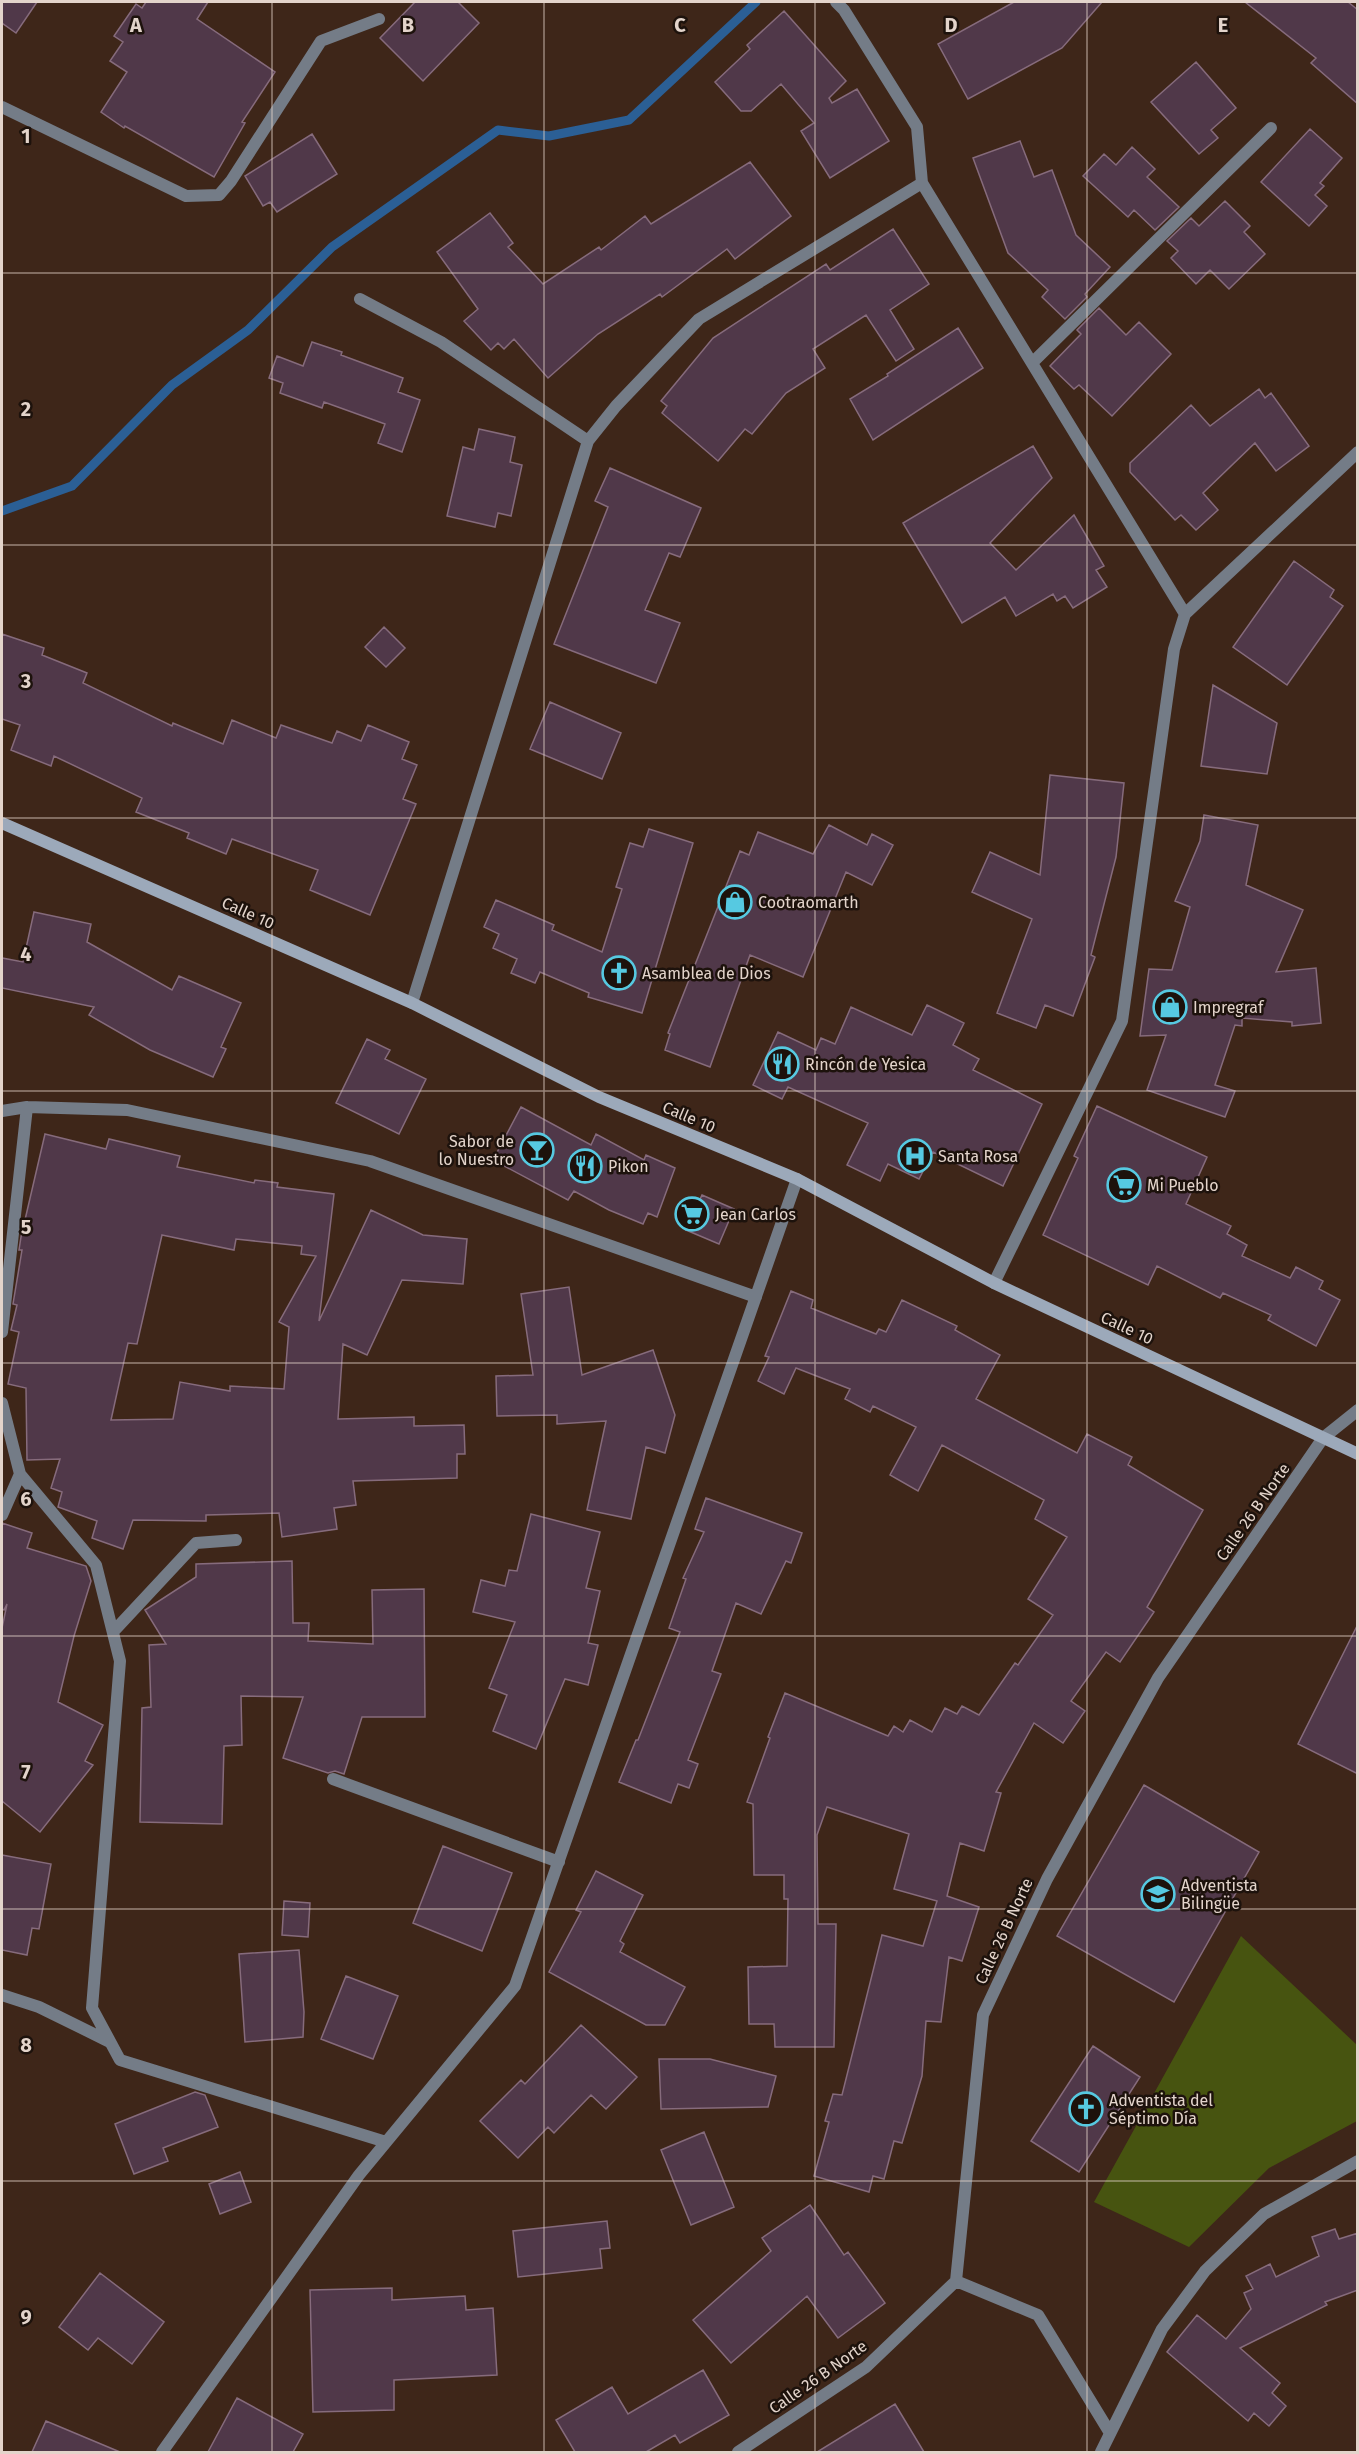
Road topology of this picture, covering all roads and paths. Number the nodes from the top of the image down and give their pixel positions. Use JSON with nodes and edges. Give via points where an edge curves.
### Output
{"nodes":[{"id":1,"x":836,"y":2,"type":"edge"},
{"id":2,"x":379,"y":19,"type":"dead end"},
{"id":3,"x":2,"y":107,"type":"edge"},
{"id":4,"x":1271,"y":128,"type":"dead end"},
{"id":5,"x":921,"y":183,"type":"junction"},
{"id":6,"x":360,"y":299,"type":"dead end"},
{"id":7,"x":1032,"y":363,"type":"junction"},
{"id":8,"x":588,"y":441,"type":"junction"},
{"id":9,"x":1358,"y":452,"type":"edge"},
{"id":10,"x":1185,"y":614,"type":"junction"},
{"id":11,"x":2,"y":823,"type":"edge"},
{"id":12,"x":411,"y":1003,"type":"junction"},
{"id":13,"x":27,"y":1107,"type":"junction"},
{"id":14,"x":2,"y":1111,"type":"edge"},
{"id":15,"x":797,"y":1179,"type":"junction"},
{"id":16,"x":994,"y":1283,"type":"junction"},
{"id":17,"x":756,"y":1296,"type":"junction"},
{"id":18,"x":2,"y":1332,"type":"edge"},
{"id":19,"x":2,"y":1403,"type":"edge"},
{"id":20,"x":1358,"y":1410,"type":"edge"},
{"id":21,"x":1323,"y":1438,"type":"junction"},
{"id":22,"x":1358,"y":1454,"type":"edge"},
{"id":23,"x":20,"y":1474,"type":"junction"},
{"id":24,"x":2,"y":1515,"type":"edge"},
{"id":25,"x":236,"y":1540,"type":"dead end"},
{"id":26,"x":113,"y":1632,"type":"junction"},
{"id":27,"x":333,"y":1779,"type":"dead end"},
{"id":28,"x":559,"y":1862,"type":"junction"},
{"id":29,"x":2,"y":1995,"type":"edge"},
{"id":30,"x":110,"y":2042,"type":"junction"},
{"id":31,"x":386,"y":2142,"type":"junction"},
{"id":32,"x":1358,"y":2161,"type":"edge"},
{"id":33,"x":956,"y":2281,"type":"junction"},
{"id":34,"x":1110,"y":2433,"type":"junction"},
{"id":35,"x":162,"y":2452,"type":"edge"},
{"id":36,"x":738,"y":2452,"type":"edge"},
{"id":37,"x":1101,"y":2452,"type":"edge"}],
"edges":[{"from":1,"to":5,"type":"street","via":[[917,127]]},
{"from":2,"to":3,"type":"street","via":[[321,41],[219,195],[186,196]]},
{"from":4,"to":7,"type":"street"},
{"from":5,"to":7,"type":"street"},
{"from":5,"to":8,"type":"street","via":[[699,319]]},
{"from":6,"to":8,"type":"street","via":[[441,342]]},
{"from":7,"to":10,"type":"street"},
{"from":8,"to":12,"type":"street"},
{"from":9,"to":10,"type":"street"},
{"from":10,"to":16,"type":"street","via":[[1174,649],[1122,1021]]},
{"from":11,"to":12,"type":"main road","name":"Calle 10"},
{"from":12,"to":15,"type":"main road","name":"Calle 10","via":[[599,1097]]},
{"from":13,"to":14,"type":"street"},
{"from":13,"to":17,"type":"street","via":[[127,1110],[370,1161]]},
{"from":13,"to":18,"type":"street"},
{"from":15,"to":16,"type":"main road","name":"Calle 10"},
{"from":15,"to":17,"type":"street"},
{"from":16,"to":21,"type":"main road","name":"Calle 10"},
{"from":17,"to":28,"type":"street"},
{"from":19,"to":23,"type":"street"},
{"from":20,"to":21,"type":"street","name":"Calle 26 B Norte"},
{"from":21,"to":22,"type":"main road","name":"Calle 10"},
{"from":21,"to":33,"type":"street","name":"Calle 26 B Norte","via":[[1158,1678],[1047,1879],[983,2015]]},
{"from":23,"to":24,"type":"street"},
{"from":23,"to":26,"type":"street","via":[[96,1565]]},
{"from":25,"to":26,"type":"street","via":[[196,1543]]},
{"from":26,"to":30,"type":"street","via":[[120,1661],[92,2008]]},
{"from":27,"to":28,"type":"street"},
{"from":28,"to":31,"type":"street","via":[[515,1986]]},
{"from":29,"to":30,"type":"street","via":[[39,2007]]},
{"from":30,"to":31,"type":"street","via":[[120,2060]]},
{"from":31,"to":35,"type":"street"},
{"from":32,"to":34,"type":"street","via":[[1264,2214],[1205,2271],[1162,2329]]},
{"from":33,"to":34,"type":"street","via":[[1038,2315]]},
{"from":33,"to":36,"type":"street","name":"Calle 26 B Norte","via":[[866,2367]]},
{"from":34,"to":37,"type":"street"}]}
